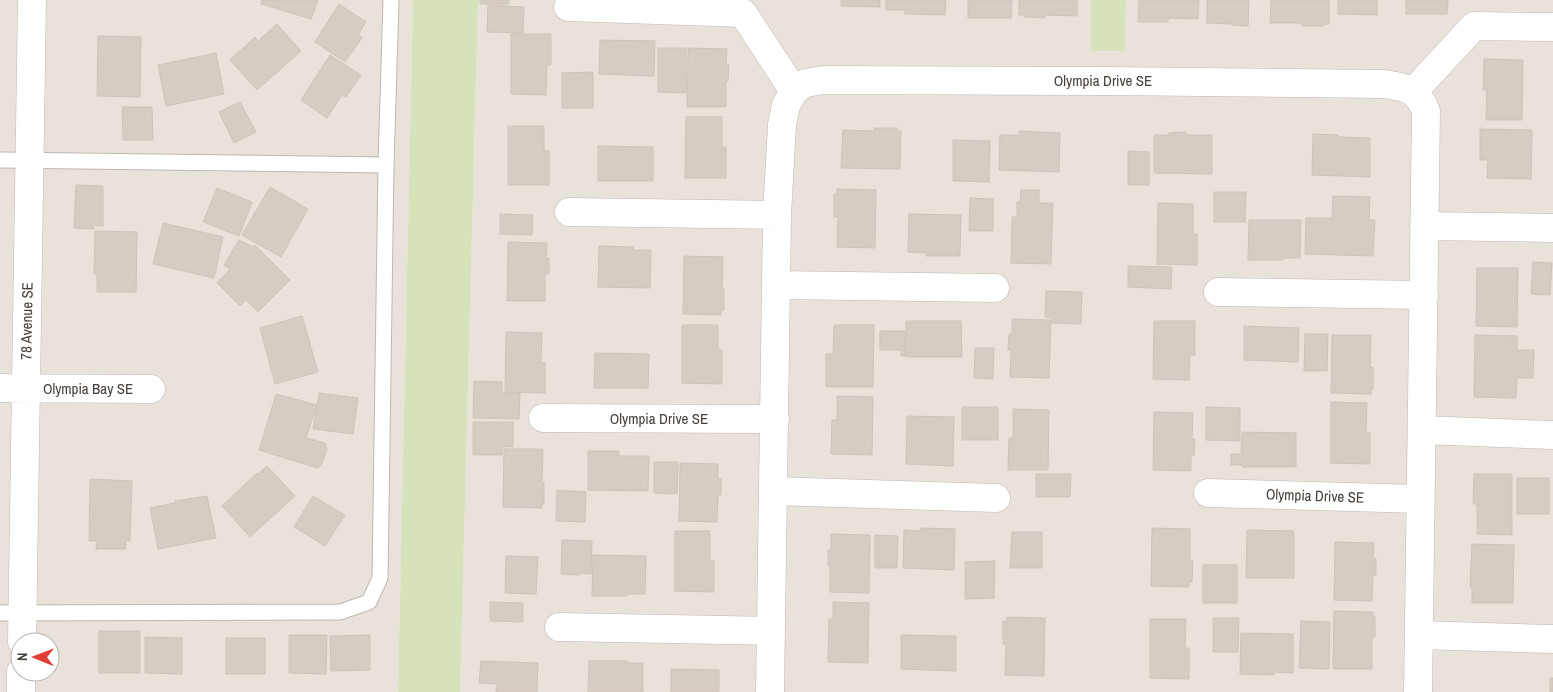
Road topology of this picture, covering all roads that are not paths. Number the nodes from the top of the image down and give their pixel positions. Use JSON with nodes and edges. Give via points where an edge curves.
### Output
{"nodes":[{"id":1,"x":32,"y":0,"type":"edge"},
{"id":2,"x":391,"y":0,"type":"edge"},
{"id":3,"x":568,"y":7,"type":"dead end"},
{"id":4,"x":1553,"y":27,"type":"edge"},
{"id":5,"x":794,"y":91,"type":"junction"},
{"id":6,"x":1413,"y":92,"type":"junction"},
{"id":7,"x":0,"y":160,"type":"edge"},
{"id":8,"x":29,"y":160,"type":"junction"},
{"id":9,"x":386,"y":165,"type":"junction"},
{"id":10,"x":569,"y":212,"type":"dead end"},
{"id":11,"x":777,"y":215,"type":"junction"},
{"id":12,"x":1424,"y":226,"type":"junction"},
{"id":13,"x":1553,"y":228,"type":"edge"},
{"id":14,"x":776,"y":285,"type":"junction"},
{"id":15,"x":995,"y":288,"type":"dead end"},
{"id":16,"x":1218,"y":292,"type":"dead end"},
{"id":17,"x":1424,"y":295,"type":"junction"},
{"id":18,"x":13,"y":388,"type":"edge"},
{"id":19,"x":151,"y":389,"type":"dead end"},
{"id":20,"x":543,"y":418,"type":"dead end"},
{"id":21,"x":774,"y":420,"type":"junction"},
{"id":22,"x":1422,"y":430,"type":"junction"},
{"id":23,"x":1553,"y":435,"type":"edge"},
{"id":24,"x":773,"y":491,"type":"junction"},
{"id":25,"x":1208,"y":493,"type":"dead end"},
{"id":26,"x":996,"y":498,"type":"dead end"},
{"id":27,"x":1421,"y":500,"type":"junction"},
{"id":28,"x":11,"y":613,"type":"edge"},
{"id":29,"x":559,"y":627,"type":"dead end"},
{"id":30,"x":771,"y":631,"type":"junction"},
{"id":31,"x":18,"y":632,"type":"edge"},
{"id":32,"x":1419,"y":635,"type":"junction"},
{"id":33,"x":1553,"y":639,"type":"edge"},
{"id":34,"x":770,"y":692,"type":"edge"},
{"id":35,"x":1418,"y":692,"type":"edge"}],
"edges":[{"from":1,"to":8,"type":"street","name":"78 Avenue SE"},
{"from":2,"to":9,"type":"lane"},
{"from":3,"to":5,"type":"street","via":[[743,13]]},
{"from":4,"to":6,"type":"street","via":[[1474,26]]},
{"from":5,"to":6,"type":"street","name":"Olympia Drive SE","via":[[805,83],[834,80],[1384,84]]},
{"from":5,"to":11,"type":"street","via":[[786,105],[782,125]]},
{"from":6,"to":12,"type":"street","via":[[1426,111]]},
{"from":7,"to":8,"type":"lane"},
{"from":8,"to":9,"type":"lane"},
{"from":8,"to":18,"type":"street","name":"78 Avenue SE"},
{"from":9,"to":28,"type":"lane","via":[[380,578],[369,602],[340,612]]},
{"from":10,"to":11,"type":"street"},
{"from":11,"to":14,"type":"street"},
{"from":12,"to":13,"type":"street"},
{"from":12,"to":17,"type":"street"},
{"from":14,"to":15,"type":"street"},
{"from":14,"to":21,"type":"street"},
{"from":16,"to":17,"type":"street"},
{"from":17,"to":22,"type":"street"},
{"from":18,"to":19,"type":"street","name":"Olympia Bay SE"},
{"from":18,"to":28,"type":"street","name":"78 Avenue SE"},
{"from":20,"to":21,"type":"street","name":"Olympia Drive SE"},
{"from":21,"to":24,"type":"street"},
{"from":22,"to":23,"type":"street"},
{"from":22,"to":27,"type":"street"},
{"from":24,"to":26,"type":"street"},
{"from":24,"to":30,"type":"street"},
{"from":25,"to":27,"type":"street","name":"Olympia Drive SE"},
{"from":27,"to":32,"type":"street"},
{"from":28,"to":31,"type":"street","name":"78 Avenue SE"},
{"from":29,"to":30,"type":"street"},
{"from":30,"to":34,"type":"street"},
{"from":32,"to":33,"type":"street"},
{"from":32,"to":35,"type":"street"}]}
